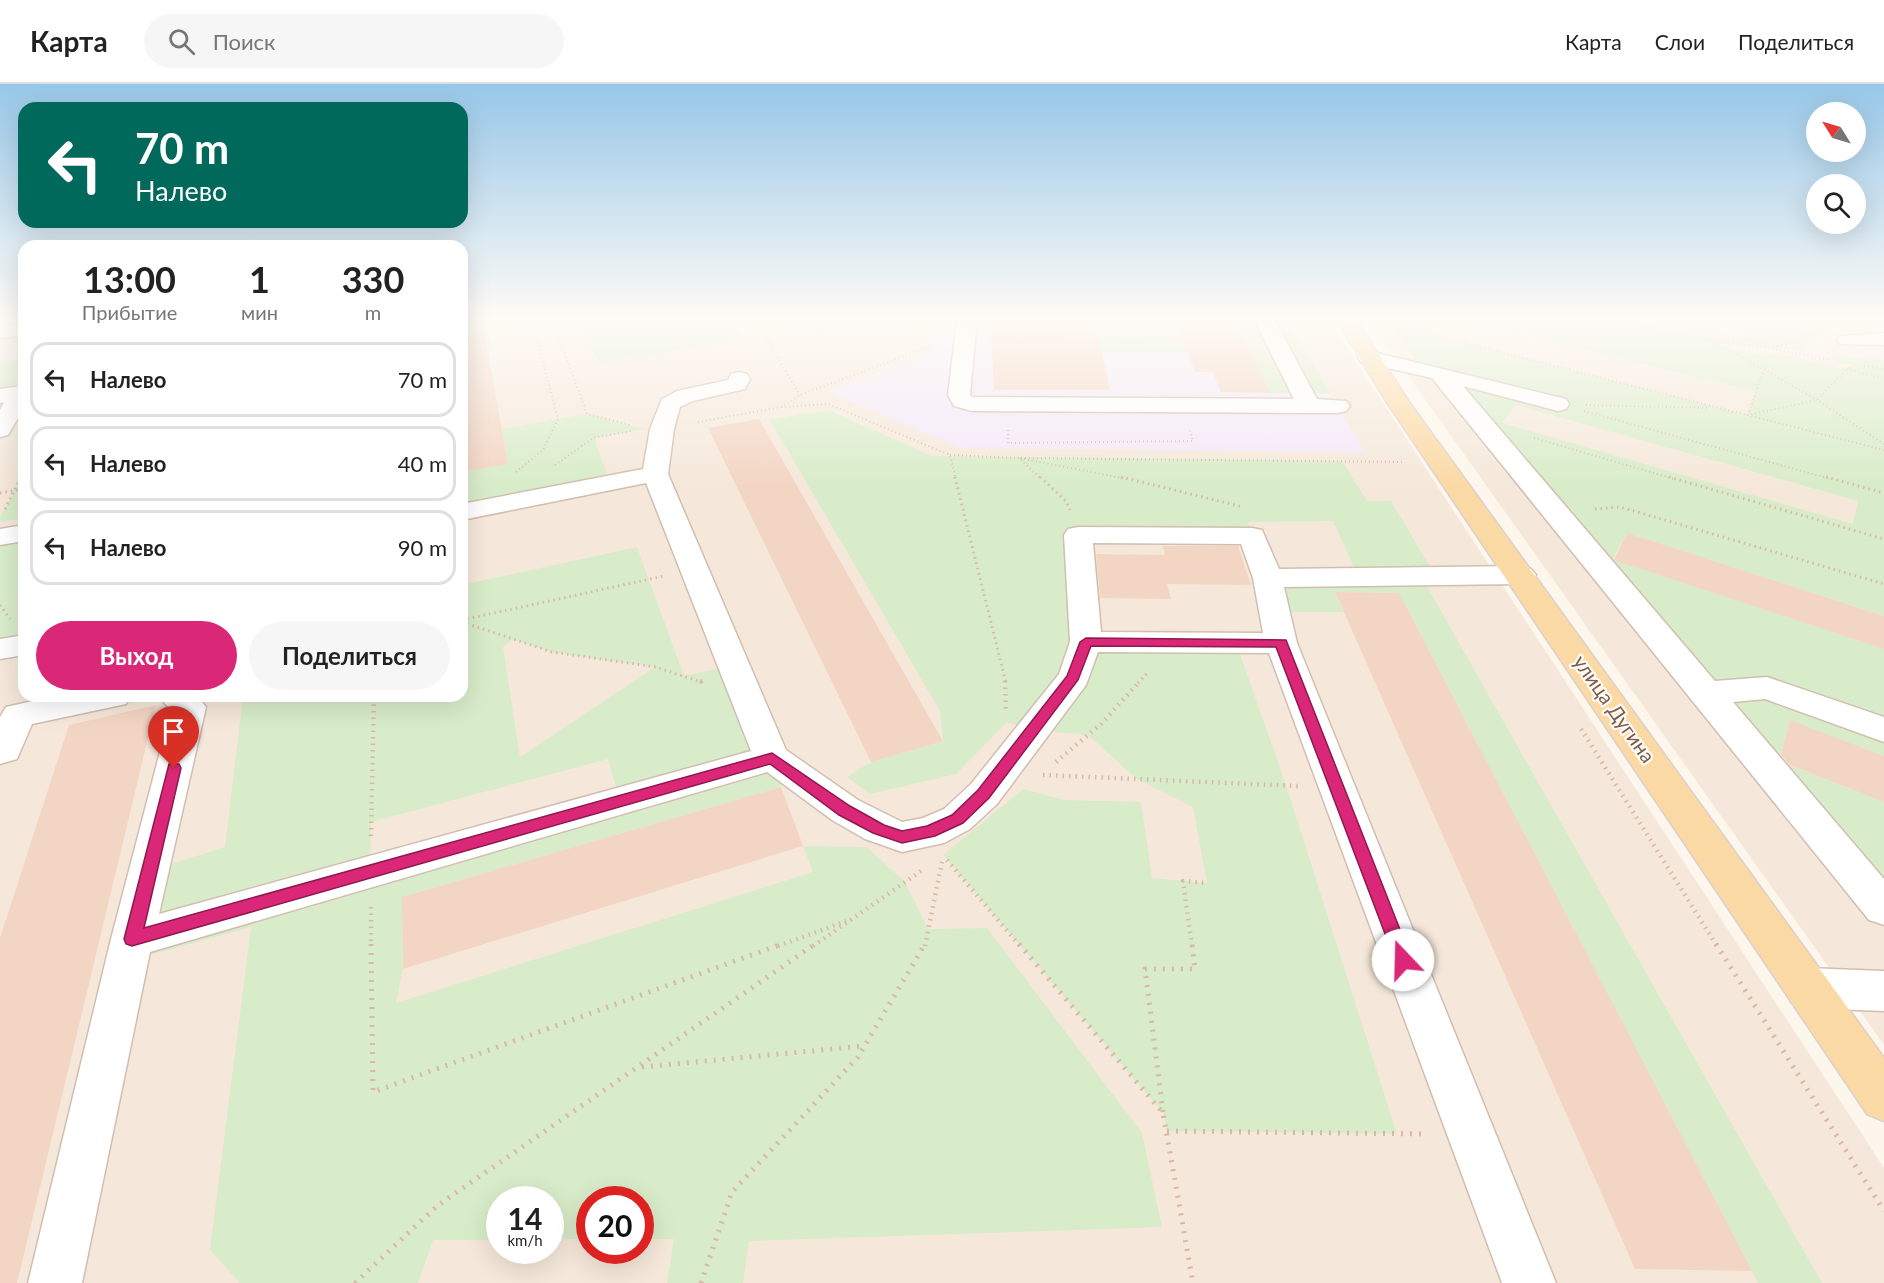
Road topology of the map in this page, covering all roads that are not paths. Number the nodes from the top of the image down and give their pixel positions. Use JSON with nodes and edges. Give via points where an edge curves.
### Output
{"nodes":[{"id":1,"x":961,"y":375,"type":"edge"},
{"id":2,"x":1293,"y":375,"type":"edge"},
{"id":3,"x":1382,"y":375,"type":"edge"},
{"id":4,"x":1442,"y":375,"type":"edge"},
{"id":5,"x":1451,"y":375,"type":"edge"},
{"id":6,"x":739,"y":380,"type":"dead end"},
{"id":7,"x":15,"y":394,"type":"edge"},
{"id":8,"x":1558,"y":404,"type":"road end"},
{"id":9,"x":1309,"y":406,"type":"junction"},
{"id":10,"x":1338,"y":406,"type":"dead end"},
{"id":11,"x":0,"y":430,"type":"edge"},
{"id":12,"x":655,"y":474,"type":"junction"},
{"id":13,"x":468,"y":511,"type":"edge"},
{"id":14,"x":18,"y":534,"type":"edge"},
{"id":15,"x":0,"y":537,"type":"edge"},
{"id":16,"x":1521,"y":575,"type":"junction"},
{"id":17,"x":1268,"y":578,"type":"junction"},
{"id":18,"x":1086,"y":642,"type":"junction"},
{"id":19,"x":1281,"y":643,"type":"junction"},
{"id":20,"x":18,"y":646,"type":"edge"},
{"id":21,"x":0,"y":649,"type":"edge"},
{"id":22,"x":1706,"y":693,"type":"junction"},
{"id":23,"x":59,"y":702,"type":"edge"},
{"id":24,"x":183,"y":702,"type":"edge"},
{"id":25,"x":22,"y":706,"type":"edge"},
{"id":26,"x":1884,"y":730,"type":"edge"},
{"id":27,"x":0,"y":751,"type":"edge"},
{"id":28,"x":772,"y":758,"type":"junction"},
{"id":29,"x":1884,"y":908,"type":"edge"},
{"id":30,"x":132,"y":939,"type":"junction"},
{"id":31,"x":1808,"y":988,"type":"junction"},
{"id":32,"x":1884,"y":991,"type":"edge"},
{"id":33,"x":1884,"y":1098,"type":"edge"},
{"id":34,"x":55,"y":1283,"type":"edge"},
{"id":35,"x":1530,"y":1283,"type":"edge"}],
"edges":[{"from":1,"to":9,"type":"lane","via":[[959,395],[962,401],[972,404]]},
{"from":2,"to":9,"type":"lane"},
{"from":3,"to":16,"type":"main road","name":"улица Дугина"},
{"from":4,"to":22,"type":"lane"},
{"from":5,"to":8,"type":"lane"},
{"from":6,"to":12,"type":"lane","via":[[728,388],[676,399],[670,404],[653,429]]},
{"from":7,"to":11,"type":"lane"},
{"from":9,"to":10,"type":"lane"},
{"from":12,"to":13,"type":"lane"},
{"from":12,"to":28,"type":"lane"},
{"from":14,"to":15,"type":"lane"},
{"from":16,"to":17,"type":"lane"},
{"from":16,"to":31,"type":"main road","name":"улица Дугина"},
{"from":17,"to":18,"type":"lane","via":[[1252,536],[1078,535]]},
{"from":17,"to":19,"type":"lane"},
{"from":18,"to":19,"type":"lane"},
{"from":18,"to":28,"type":"lane","via":[[1074,677],[1024,768],[984,794],[957,819],[930,832],[902,837],[879,829]]},
{"from":19,"to":35,"type":"lane"},
{"from":20,"to":21,"type":"lane"},
{"from":22,"to":26,"type":"lane","via":[[1767,688]]},
{"from":22,"to":29,"type":"lane"},
{"from":23,"to":25,"type":"lane"},
{"from":24,"to":30,"type":"lane","via":[[189,707]]},
{"from":25,"to":27,"type":"lane","via":[[4,750]]},
{"from":28,"to":30,"type":"lane"},
{"from":30,"to":34,"type":"lane"},
{"from":31,"to":32,"type":"lane"},
{"from":31,"to":33,"type":"main road","name":"улица Дугина"}]}
